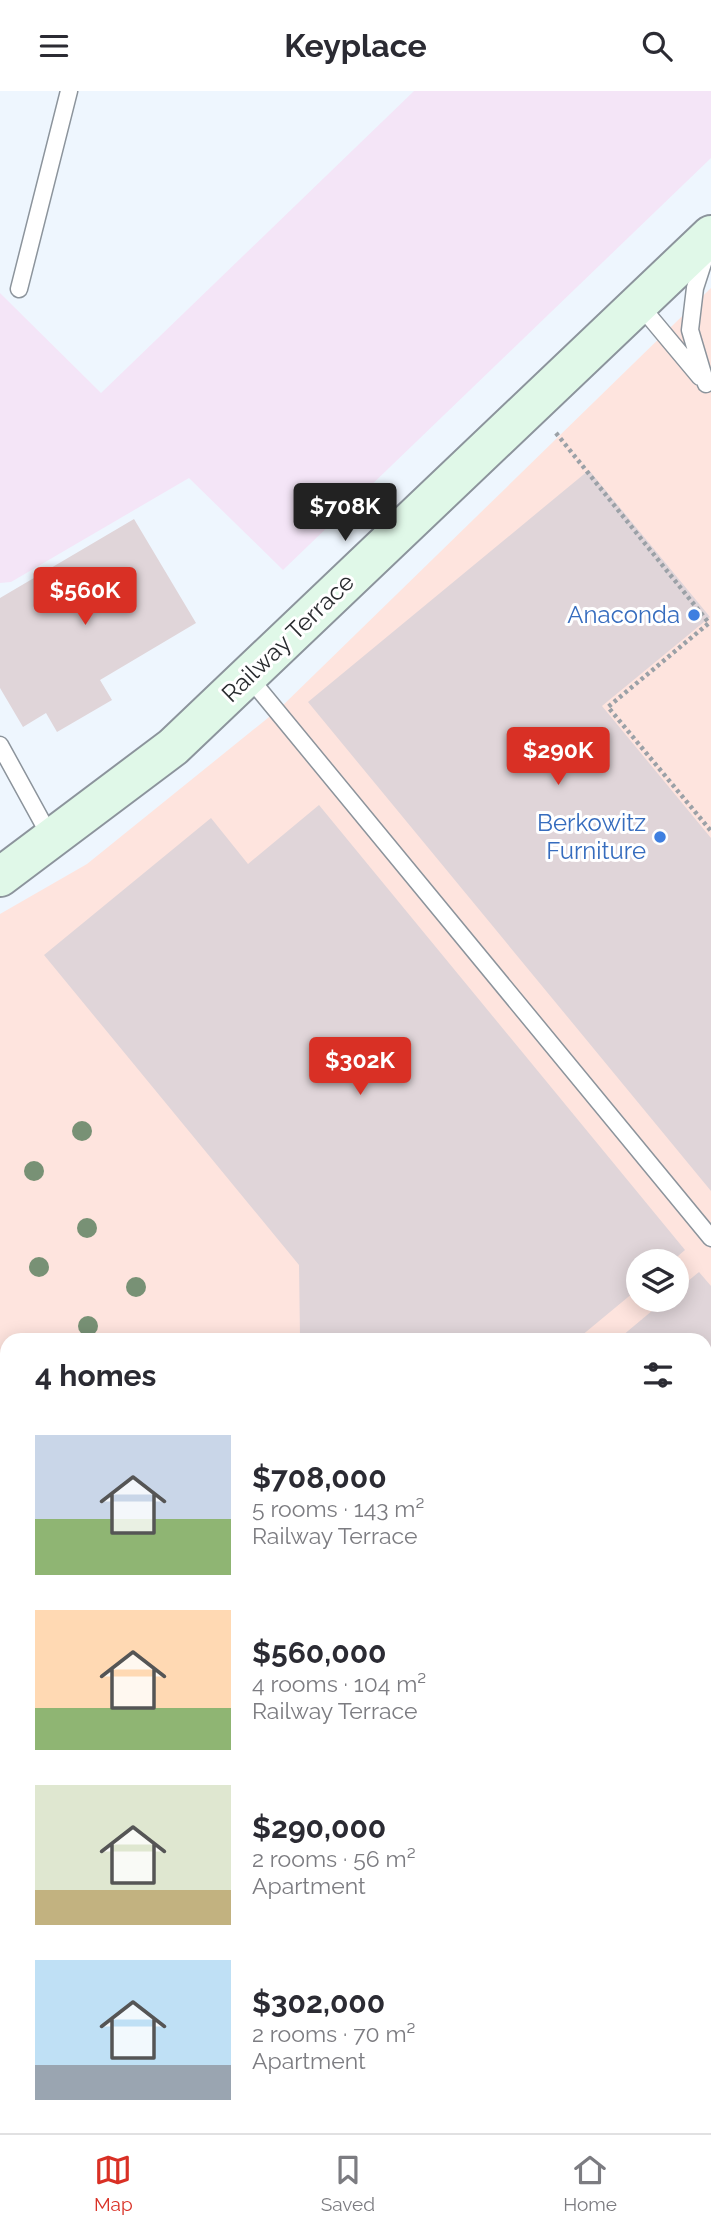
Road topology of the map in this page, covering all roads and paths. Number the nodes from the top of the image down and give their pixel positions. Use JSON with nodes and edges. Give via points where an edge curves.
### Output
{"nodes":[{"id":1,"x":69,"y":91,"type":"edge"},
{"id":2,"x":711,"y":236,"type":"edge"},
{"id":3,"x":19,"y":289,"type":"dead end"},
{"id":4,"x":639,"y":304,"type":"junction"},
{"id":5,"x":708,"y":387,"type":"edge"},
{"id":6,"x":556,"y":433,"type":"dead end"},
{"id":7,"x":248,"y":676,"type":"junction"},
{"id":8,"x":0,"y":745,"type":"edge"},
{"id":9,"x":711,"y":831,"type":"edge"},
{"id":10,"x":52,"y":840,"type":"junction"},
{"id":11,"x":0,"y":877,"type":"edge"},
{"id":12,"x":711,"y":1238,"type":"edge"}],
"edges":[{"from":1,"to":3,"type":"lane"},
{"from":2,"to":4,"type":"main road","name":"Railway Terrace"},
{"from":2,"to":5,"type":"lane","via":[[695,289],[690,330]]},
{"from":4,"to":5,"type":"lane"},
{"from":4,"to":7,"type":"main road","name":"Railway Terrace"},
{"from":6,"to":9,"type":"path","via":[[709,623],[608,707]]},
{"from":7,"to":10,"type":"main road","name":"Railway Terrace","via":[[173,747]]},
{"from":7,"to":12,"type":"lane"},
{"from":8,"to":10,"type":"lane"},
{"from":10,"to":11,"type":"main road","name":"Railway Terrace"}]}
